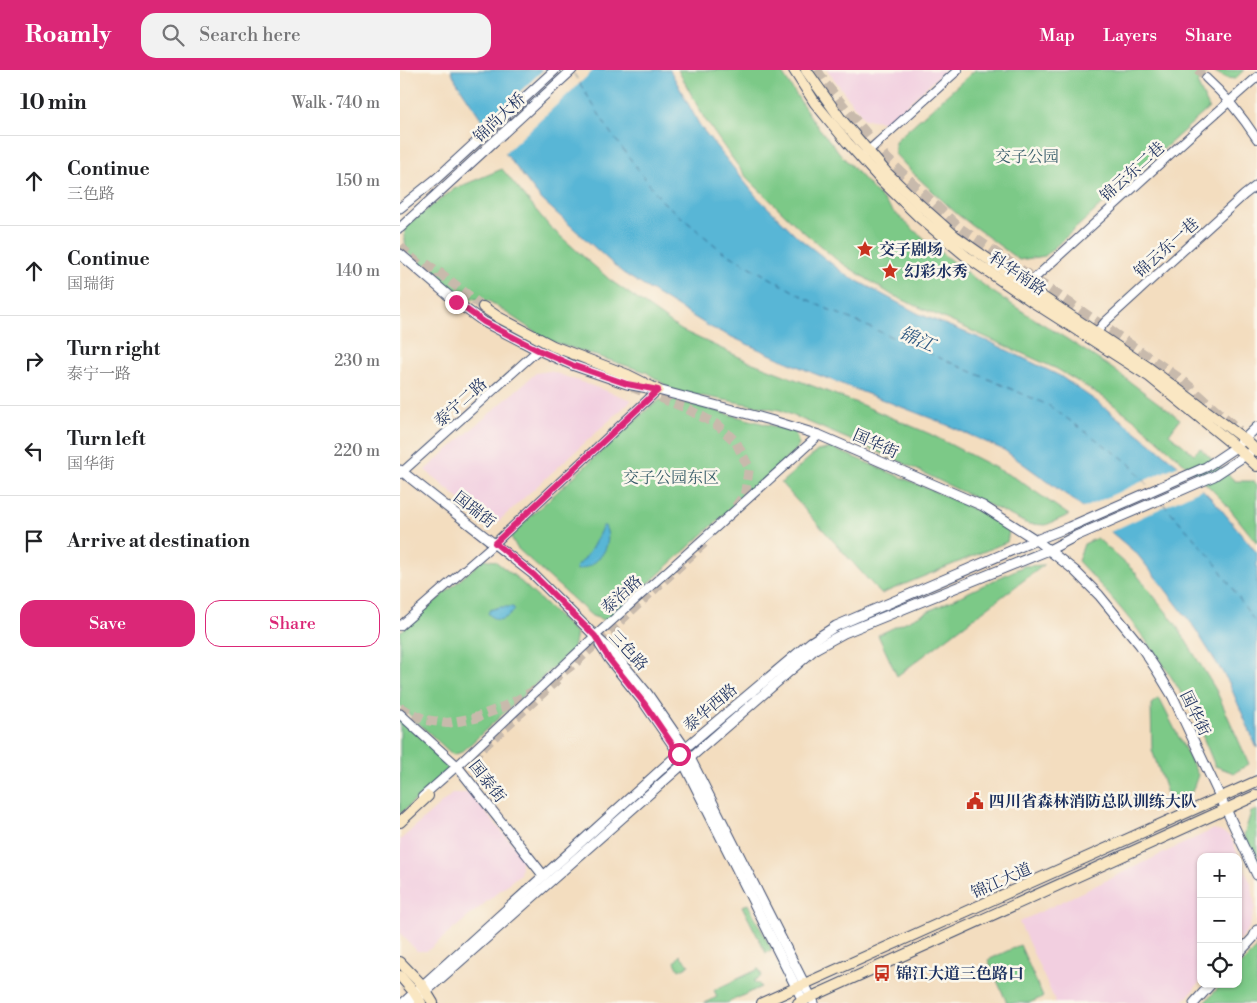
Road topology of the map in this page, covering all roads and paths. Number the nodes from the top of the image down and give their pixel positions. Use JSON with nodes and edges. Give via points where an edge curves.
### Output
{"nodes":[{"id":1,"x":554,"y":70,"type":"edge"},
{"id":2,"x":572,"y":70,"type":"edge"},
{"id":3,"x":794,"y":70,"type":"edge"},
{"id":4,"x":806,"y":70,"type":"edge"},
{"id":5,"x":958,"y":70,"type":"edge"},
{"id":6,"x":1257,"y":77,"type":"edge"},
{"id":7,"x":1206,"y":78,"type":"tunnel mouth"},
{"id":8,"x":1230,"y":100,"type":"junction"},
{"id":9,"x":1257,"y":139,"type":"edge"},
{"id":10,"x":865,"y":154,"type":"junction"},
{"id":11,"x":1257,"y":184,"type":"edge"},
{"id":12,"x":400,"y":208,"type":"edge"},
{"id":13,"x":400,"y":228,"type":"edge"},
{"id":14,"x":400,"y":254,"type":"edge"},
{"id":15,"x":1026,"y":286,"type":"junction"},
{"id":16,"x":484,"y":307,"type":"tunnel mouth"},
{"id":17,"x":1096,"y":333,"type":"junction"},
{"id":18,"x":538,"y":350,"type":"junction"},
{"id":19,"x":658,"y":390,"type":"junction"},
{"id":20,"x":1257,"y":427,"type":"edge"},
{"id":21,"x":819,"y":435,"type":"junction"},
{"id":22,"x":1244,"y":439,"type":"junction"},
{"id":23,"x":1236,"y":447,"type":"junction"},
{"id":24,"x":1256,"y":448,"type":"edge"},
{"id":25,"x":1246,"y":456,"type":"junction"},
{"id":26,"x":1257,"y":466,"type":"edge"},
{"id":27,"x":401,"y":472,"type":"edge"},
{"id":28,"x":1036,"y":540,"type":"junction"},
{"id":29,"x":495,"y":543,"type":"junction"},
{"id":30,"x":1049,"y":550,"type":"junction"},
{"id":31,"x":400,"y":626,"type":"edge"},
{"id":32,"x":595,"y":636,"type":"junction"},
{"id":33,"x":400,"y":714,"type":"edge"},
{"id":34,"x":682,"y":751,"type":"junction"},
{"id":35,"x":687,"y":760,"type":"junction"},
{"id":36,"x":457,"y":766,"type":"junction"},
{"id":37,"x":1254,"y":782,"type":"edge"},
{"id":38,"x":1257,"y":795,"type":"edge"},
{"id":39,"x":428,"y":796,"type":"dead end"},
{"id":40,"x":1220,"y":798,"type":"junction"},
{"id":41,"x":1225,"y":809,"type":"junction"},
{"id":42,"x":400,"y":816,"type":"edge"},
{"id":43,"x":400,"y":822,"type":"edge"},
{"id":44,"x":543,"y":875,"type":"junction"},
{"id":45,"x":1257,"y":875,"type":"edge"},
{"id":46,"x":1257,"y":930,"type":"edge"},
{"id":47,"x":1242,"y":950,"type":"edge"},
{"id":48,"x":400,"y":962,"type":"edge"},
{"id":49,"x":400,"y":976,"type":"edge"},
{"id":50,"x":801,"y":986,"type":"junction"},
{"id":51,"x":1207,"y":988,"type":"edge"},
{"id":52,"x":419,"y":996,"type":"edge"},
{"id":53,"x":806,"y":1001,"type":"edge"},
{"id":54,"x":403,"y":1003,"type":"edge"},
{"id":55,"x":433,"y":1003,"type":"edge"},
{"id":56,"x":762,"y":1003,"type":"edge"},
{"id":57,"x":1194,"y":1003,"type":"edge"}],
"edges":[{"from":1,"to":12,"type":"street","name":"锦尚大桥"},
{"from":2,"to":13,"type":"street","name":"锦尚大桥"},
{"from":3,"to":10,"type":"main road","name":"科华南路","via":[[815,103],[847,142]]},
{"from":4,"to":10,"type":"main road","name":"科华南路"},
{"from":5,"to":10,"type":"street"},
{"from":6,"to":8,"type":"street","name":"锦云东二巷"},
{"from":7,"to":8,"type":"street"},
{"from":8,"to":9,"type":"street"},
{"from":8,"to":15,"type":"street","name":"锦云东二巷"},
{"from":10,"to":15,"type":"main road","name":"科华南路","via":[[956,236]]},
{"from":10,"to":23,"type":"main road","name":"科华南路","via":[[881,180],[915,214],[968,257],[1150,377]]},
{"from":11,"to":17,"type":"street","name":"锦云东一巷"},
{"from":14,"to":18,"type":"street","name":"国华街","via":[[484,322]]},
{"from":15,"to":17,"type":"main road","name":"科华南路"},
{"from":16,"to":19,"type":"main road","via":[[553,346]]},
{"from":17,"to":22,"type":"main road","name":"科华南路"},
{"from":18,"to":19,"type":"street","name":"国华街","via":[[627,384]]},
{"from":18,"to":27,"type":"street","name":"泰宁二路"},
{"from":19,"to":21,"type":"street","name":"国华街"},
{"from":19,"to":29,"type":"street"},
{"from":20,"to":22,"type":"street","name":"泰华西路"},
{"from":21,"to":28,"type":"street","name":"国华街","via":[[982,506]]},
{"from":21,"to":32,"type":"street","name":"泰治路"},
{"from":22,"to":23,"type":"street","name":"泰华西路"},
{"from":22,"to":24,"type":"main road","name":"科华南路"},
{"from":23,"to":25,"type":"main road","name":"科华南路"},
{"from":23,"to":28,"type":"street","name":"泰华西路","via":[[1206,467]]},
{"from":24,"to":25,"type":"street","name":"泰华西路"},
{"from":25,"to":26,"type":"main road","name":"科华南路"},
{"from":25,"to":30,"type":"street","name":"泰华西路","via":[[1214,476]]},
{"from":27,"to":29,"type":"street","name":"国瑞街"},
{"from":28,"to":30,"type":"street","name":"国华街"},
{"from":28,"to":34,"type":"street","name":"泰华西路","via":[[836,626],[811,642]]},
{"from":29,"to":31,"type":"street"},
{"from":29,"to":32,"type":"street","name":"国瑞街","via":[[534,575]]},
{"from":30,"to":35,"type":"street","name":"泰华西路","via":[[844,633],[815,649]]},
{"from":30,"to":40,"type":"street","name":"国华街","via":[[1099,595],[1156,669],[1173,697]]},
{"from":32,"to":34,"type":"street","name":"三色路","via":[[609,659]]},
{"from":32,"to":36,"type":"street","name":"泰治路"},
{"from":33,"to":36,"type":"street","name":"国泰街"},
{"from":34,"to":35,"type":"street","name":"三色路"},
{"from":34,"to":44,"type":"street","name":"泰华西路"},
{"from":35,"to":50,"type":"street","name":"三色路"},
{"from":35,"to":52,"type":"street","name":"泰华西路"},
{"from":36,"to":42,"type":"street","name":"泰治路"},
{"from":36,"to":44,"type":"street","name":"国泰街"},
{"from":37,"to":40,"type":"main road","name":"锦江大道"},
{"from":38,"to":41,"type":"main road","name":"锦江大道"},
{"from":39,"to":43,"type":"main road"},
{"from":40,"to":41,"type":"street","name":"国华街"},
{"from":40,"to":50,"type":"main road","name":"锦江大道"},
{"from":41,"to":45,"type":"street","name":"国华街"},
{"from":41,"to":53,"type":"main road","name":"锦江大道"},
{"from":44,"to":52,"type":"street","name":"泰华西路"},
{"from":46,"to":47,"type":"street"},
{"from":48,"to":52,"type":"main road"},
{"from":49,"to":52,"type":"main road"},
{"from":50,"to":53,"type":"street","name":"三色路"},
{"from":50,"to":56,"type":"main road","name":"锦江大道"},
{"from":51,"to":57,"type":"street"},
{"from":52,"to":54,"type":"street","name":"泰华西路"},
{"from":52,"to":55,"type":"main road"}]}
